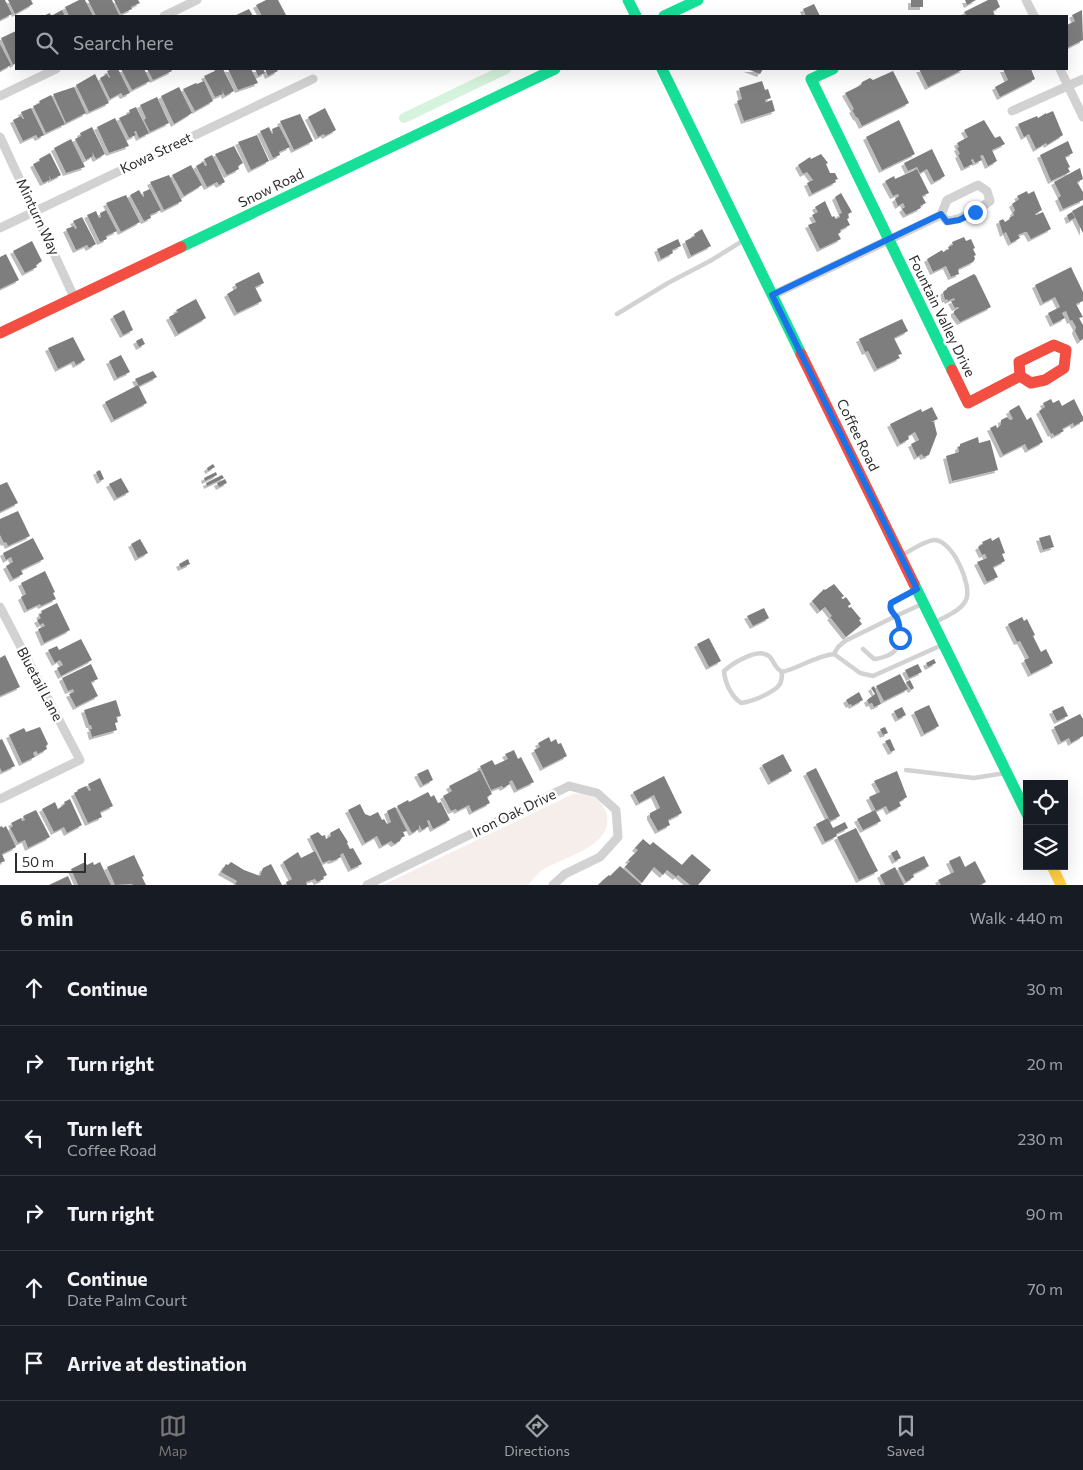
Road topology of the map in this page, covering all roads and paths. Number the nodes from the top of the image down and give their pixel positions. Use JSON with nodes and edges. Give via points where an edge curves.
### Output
{"nodes":[{"id":1,"x":197,"y":0,"type":"edge"},
{"id":2,"x":628,"y":0,"type":"edge"},
{"id":3,"x":698,"y":0,"type":"edge"},
{"id":4,"x":1026,"y":0,"type":"edge"},
{"id":5,"x":166,"y":15,"type":"edge"},
{"id":6,"x":636,"y":15,"type":"edge"},
{"id":7,"x":666,"y":15,"type":"edge"},
{"id":8,"x":1034,"y":15,"type":"edge"},
{"id":9,"x":54,"y":70,"type":"edge"},
{"id":10,"x":553,"y":70,"type":"edge"},
{"id":11,"x":662,"y":70,"type":"edge"},
{"id":12,"x":830,"y":70,"type":"edge"},
{"id":13,"x":1061,"y":70,"type":"edge"},
{"id":14,"x":313,"y":79,"type":"dead end"},
{"id":15,"x":1083,"y":79,"type":"edge"},
{"id":16,"x":1069,"y":86,"type":"junction"},
{"id":17,"x":0,"y":96,"type":"edge"},
{"id":18,"x":1012,"y":111,"type":"dead end"},
{"id":19,"x":1083,"y":117,"type":"edge"},
{"id":20,"x":0,"y":137,"type":"edge"},
{"id":21,"x":35,"y":210,"type":"junction"},
{"id":22,"x":941,"y":214,"type":"junction"},
{"id":23,"x":0,"y":228,"type":"edge"},
{"id":24,"x":746,"y":240,"type":"junction"},
{"id":25,"x":889,"y":240,"type":"junction"},
{"id":26,"x":772,"y":295,"type":"junction"},
{"id":27,"x":74,"y":297,"type":"junction"},
{"id":28,"x":618,"y":314,"type":"dead end"},
{"id":29,"x":0,"y":333,"type":"edge"},
{"id":30,"x":1020,"y":376,"type":"dead end"},
{"id":31,"x":900,"y":556,"type":"junction"},
{"id":32,"x":917,"y":589,"type":"junction"},
{"id":33,"x":924,"y":603,"type":"junction"},
{"id":34,"x":0,"y":607,"type":"edge"},
{"id":35,"x":896,"y":616,"type":"junction"},
{"id":36,"x":933,"y":623,"type":"junction"},
{"id":37,"x":4,"y":627,"type":"edge"},
{"id":38,"x":944,"y":645,"type":"junction"},
{"id":39,"x":863,"y":649,"type":"dead end"},
{"id":40,"x":834,"y":654,"type":"junction"},
{"id":41,"x":782,"y":672,"type":"junction"},
{"id":42,"x":906,"y":770,"type":"dead end"},
{"id":43,"x":1006,"y":772,"type":"junction"},
{"id":44,"x":0,"y":799,"type":"edge"},
{"id":45,"x":1023,"y":806,"type":"edge"},
{"id":46,"x":1054,"y":870,"type":"edge"},
{"id":47,"x":367,"y":885,"type":"edge"},
{"id":48,"x":554,"y":885,"type":"edge"},
{"id":49,"x":1061,"y":885,"type":"edge"}],
"edges":[{"from":1,"to":5,"type":"street"},
{"from":2,"to":6,"type":"main road"},
{"from":3,"to":7,"type":"main road"},
{"from":4,"to":8,"type":"street"},
{"from":9,"to":17,"type":"street"},
{"from":10,"to":27,"type":"main road","name":"Snow Road"},
{"from":11,"to":24,"type":"main road","name":"Coffee Road"},
{"from":12,"to":25,"type":"main road","name":"Fountain Valley Drive","via":[[810,80]]},
{"from":13,"to":16,"type":"street"},
{"from":14,"to":21,"type":"street","name":"Kowa Street"},
{"from":15,"to":16,"type":"street"},
{"from":16,"to":18,"type":"street"},
{"from":16,"to":19,"type":"street"},
{"from":20,"to":21,"type":"street","name":"Minturn Way"},
{"from":21,"to":23,"type":"street","name":"Kowa Street"},
{"from":21,"to":27,"type":"street","name":"Minturn Way"},
{"from":22,"to":22,"type":"street","via":[[947,200],[962,191],[978,185],[987,191],[990,201],[975,212],[947,222]]},
{"from":22,"to":25,"type":"street"},
{"from":24,"to":26,"type":"main road","name":"Coffee Road"},
{"from":24,"to":28,"type":"lane","via":[[668,282]]},
{"from":25,"to":26,"type":"street"},
{"from":25,"to":30,"type":"main road","name":"Fountain Valley Drive","via":[[968,403]]},
{"from":26,"to":31,"type":"main road","name":"Coffee Road"},
{"from":27,"to":29,"type":"main road","name":"Snow Road"},
{"from":31,"to":32,"type":"main road","name":"Coffee Road"},
{"from":31,"to":36,"type":"lane","via":[[934,540],[941,541],[953,553],[968,583],[966,602]]},
{"from":32,"to":33,"type":"main road","name":"Coffee Road"},
{"from":32,"to":35,"type":"lane","via":[[891,603],[890,608]]},
{"from":33,"to":35,"type":"lane"},
{"from":33,"to":36,"type":"main road","name":"Coffee Road"},
{"from":34,"to":37,"type":"street","name":"Bluetail Lane"},
{"from":35,"to":39,"type":"lane","via":[[900,630],[898,647],[879,659],[874,659]]},
{"from":35,"to":40,"type":"lane","via":[[845,641]]},
{"from":36,"to":38,"type":"main road","name":"Coffee Road"},
{"from":37,"to":44,"type":"street","name":"Bluetail Lane","via":[[80,760]]},
{"from":38,"to":40,"type":"lane","via":[[873,676],[860,673]]},
{"from":38,"to":43,"type":"main road","name":"Coffee Road"},
{"from":40,"to":41,"type":"lane"},
{"from":41,"to":41,"type":"lane","via":[[763,653],[755,653],[724,671],[734,699],[741,703],[776,689],[782,682]]},
{"from":42,"to":43,"type":"lane","via":[[974,778]]},
{"from":43,"to":45,"type":"main road","name":"Coffee Road"},
{"from":46,"to":49,"type":"main road"},
{"from":47,"to":48,"type":"street","name":"Iron Oak Drive","via":[[569,786],[596,792],[616,810],[618,837],[600,857],[565,874]]}]}
